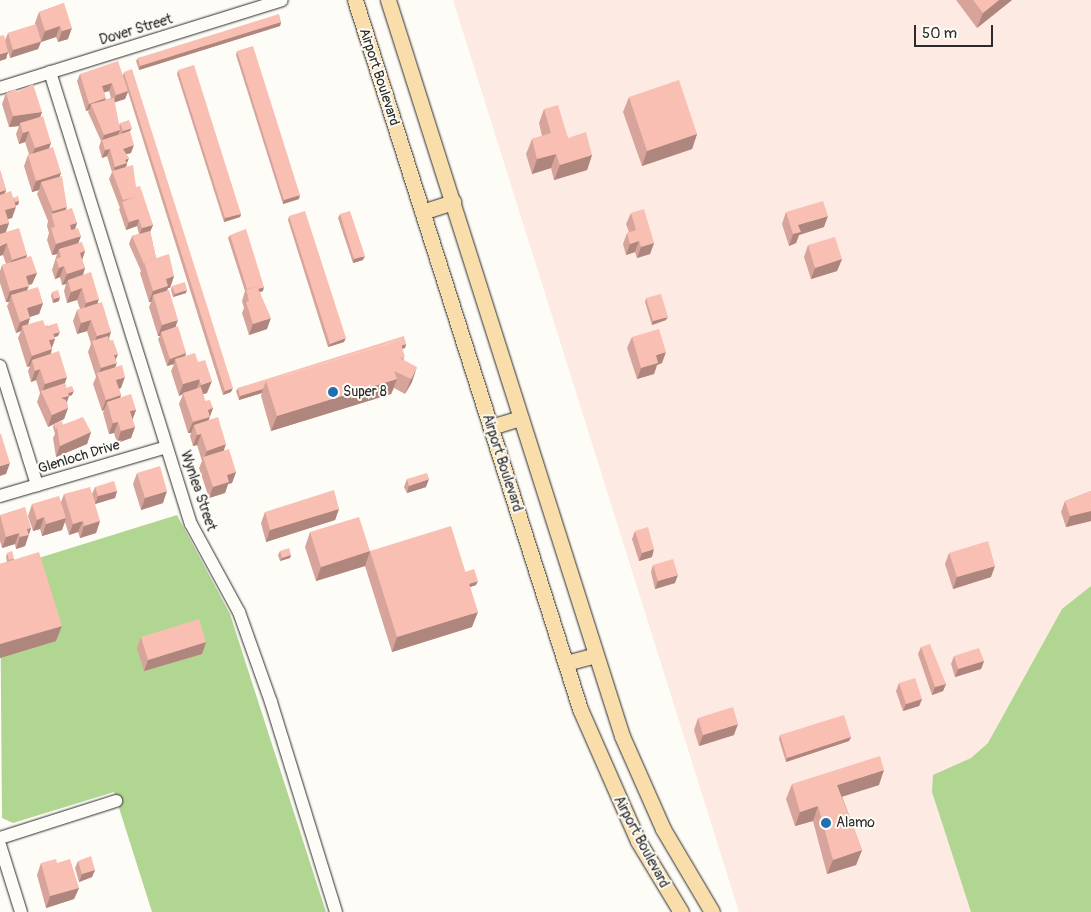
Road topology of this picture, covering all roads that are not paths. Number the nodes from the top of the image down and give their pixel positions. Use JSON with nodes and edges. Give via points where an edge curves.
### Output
{"nodes":[{"id":1,"x":282,"y":0,"type":"edge"},
{"id":2,"x":355,"y":0,"type":"edge"},
{"id":3,"x":388,"y":0,"type":"edge"},
{"id":4,"x":50,"y":72,"type":"junction"},
{"id":5,"x":0,"y":88,"type":"edge"},
{"id":6,"x":453,"y":202,"type":"junction"},
{"id":7,"x":422,"y":212,"type":"junction"},
{"id":8,"x":0,"y":366,"type":"edge"},
{"id":9,"x":521,"y":418,"type":"junction"},
{"id":10,"x":491,"y":427,"type":"junction"},
{"id":11,"x":166,"y":446,"type":"junction"},
{"id":12,"x":37,"y":485,"type":"junction"},
{"id":13,"x":0,"y":496,"type":"edge"},
{"id":14,"x":594,"y":656,"type":"junction"},
{"id":15,"x":566,"y":664,"type":"junction"},
{"id":16,"x":116,"y":801,"type":"dead end"},
{"id":17,"x":663,"y":829,"type":"junction"},
{"id":18,"x":0,"y":838,"type":"edge"},
{"id":19,"x":638,"y":840,"type":"junction"},
{"id":20,"x":0,"y":845,"type":"edge"},
{"id":21,"x":21,"y":912,"type":"edge"},
{"id":22,"x":336,"y":912,"type":"edge"},
{"id":23,"x":681,"y":912,"type":"edge"},
{"id":24,"x":712,"y":912,"type":"edge"}],
"edges":[{"from":1,"to":4,"type":"street","name":"Dover Street"},
{"from":2,"to":7,"type":"main road","name":"Airport Boulevard"},
{"from":3,"to":6,"type":"main road","name":"Airport Boulevard"},
{"from":4,"to":5,"type":"street","name":"Dover Street"},
{"from":4,"to":11,"type":"street","name":"Wynlea Street"},
{"from":6,"to":7,"type":"main road"},
{"from":6,"to":9,"type":"main road","name":"Airport Boulevard"},
{"from":7,"to":10,"type":"main road","name":"Airport Boulevard"},
{"from":8,"to":12,"type":"street"},
{"from":9,"to":10,"type":"main road"},
{"from":9,"to":14,"type":"main road","name":"Airport Boulevard"},
{"from":10,"to":15,"type":"main road","name":"Airport Boulevard"},
{"from":11,"to":12,"type":"street","name":"Glenloch Drive"},
{"from":11,"to":22,"type":"street","name":"Wynlea Street","via":[[192,524],[239,612],[271,702]]},
{"from":12,"to":13,"type":"street","name":"Glenloch Drive"},
{"from":14,"to":15,"type":"main road"},
{"from":14,"to":17,"type":"main road","name":"Airport Boulevard","via":[[622,736]]},
{"from":15,"to":19,"type":"main road","name":"Airport Boulevard","via":[[580,709]]},
{"from":16,"to":18,"type":"street"},
{"from":17,"to":19,"type":"main road"},
{"from":17,"to":24,"type":"main road","name":"Airport Boulevard"},
{"from":19,"to":23,"type":"main road","name":"Airport Boulevard"},
{"from":20,"to":21,"type":"street"}]}
